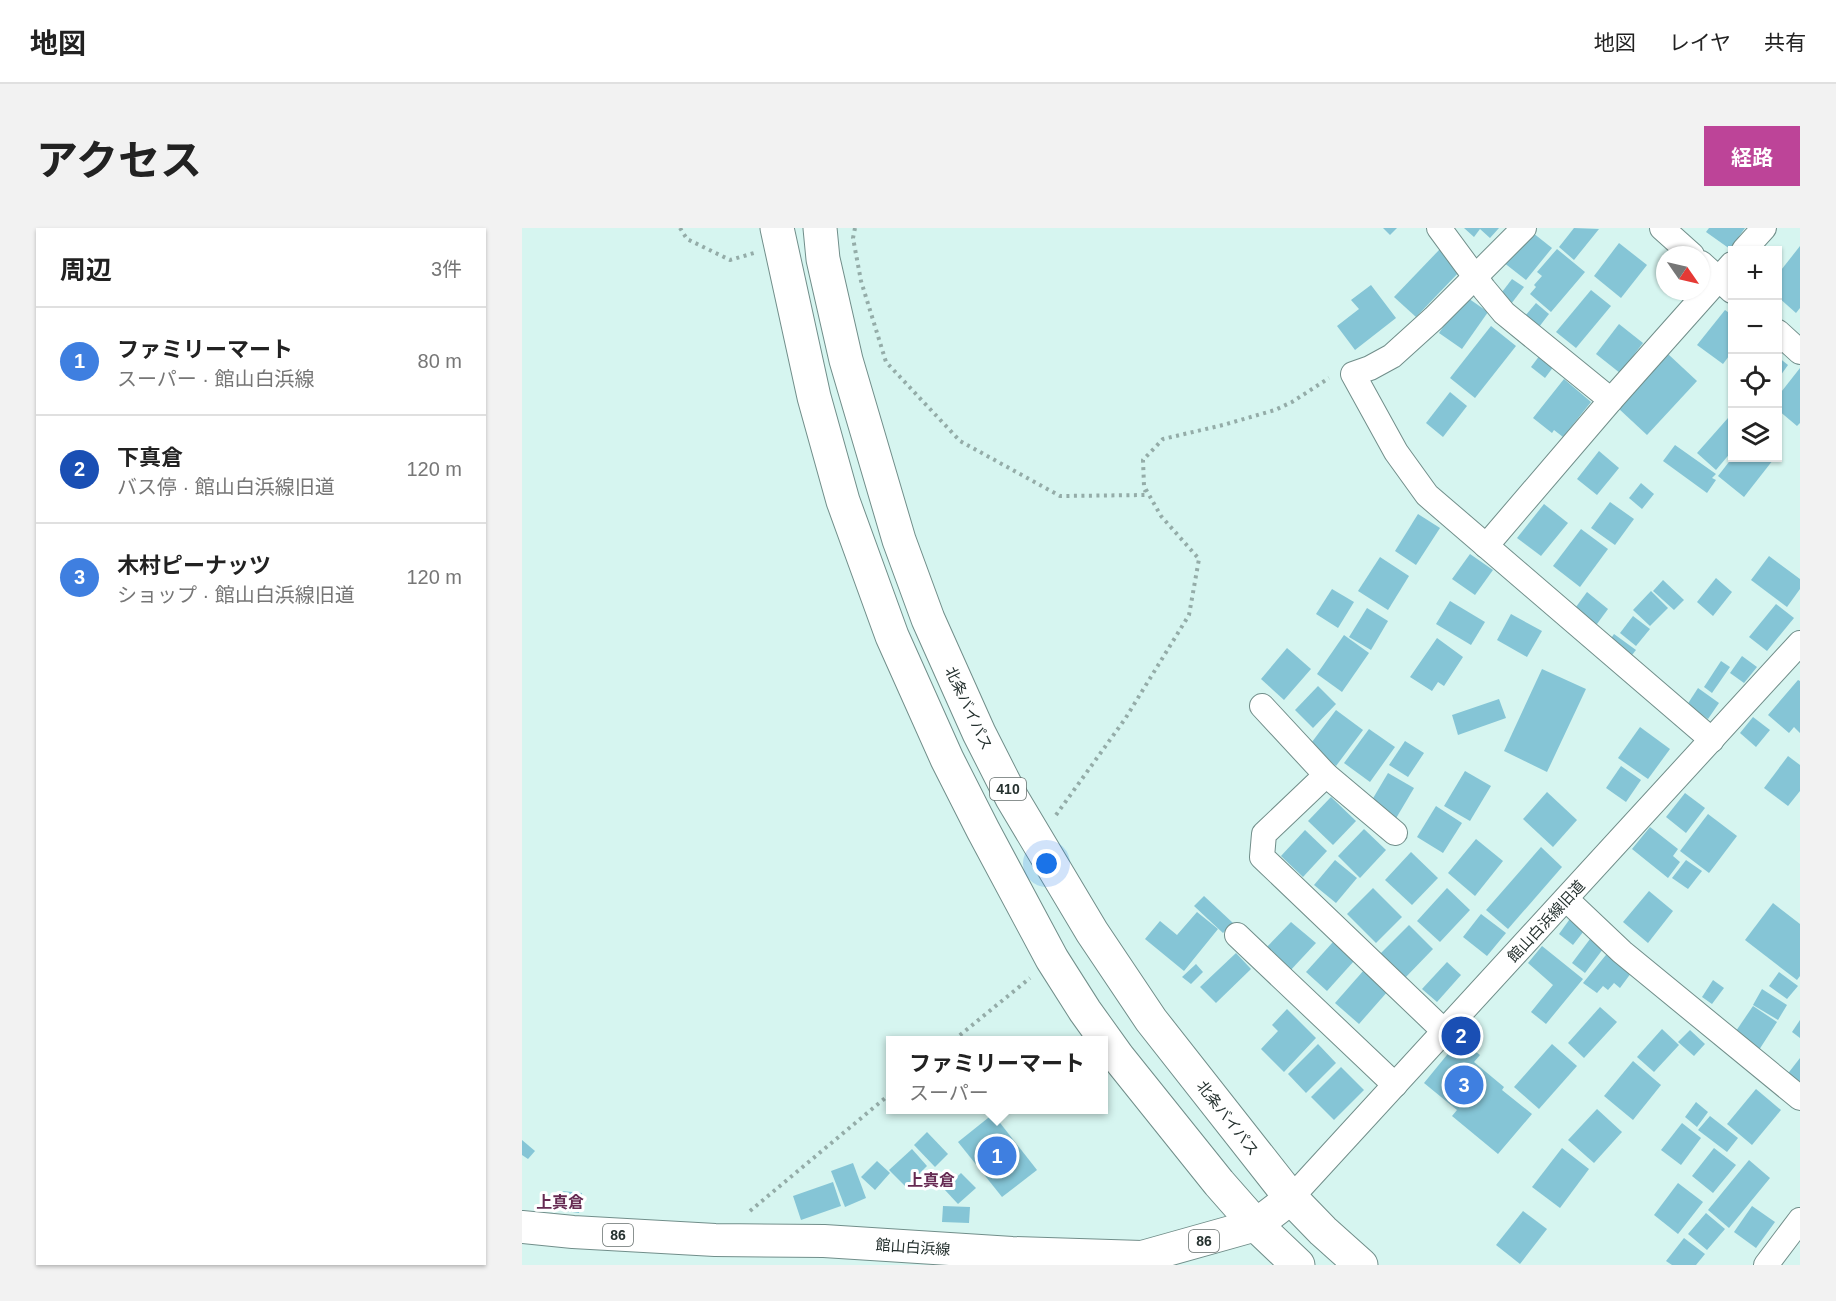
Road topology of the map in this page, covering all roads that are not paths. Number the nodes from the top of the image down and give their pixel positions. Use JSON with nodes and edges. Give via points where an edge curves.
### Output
{"nodes":[{"id":1,"x":820,"y":228,"type":"edge"},
{"id":2,"x":1439,"y":228,"type":"edge"},
{"id":3,"x":1524,"y":228,"type":"edge"},
{"id":4,"x":1662,"y":228,"type":"edge"},
{"id":5,"x":1764,"y":228,"type":"edge"},
{"id":6,"x":778,"y":237,"type":"edge"},
{"id":7,"x":1682,"y":246,"type":"edge"},
{"id":8,"x":1748,"y":246,"type":"edge"},
{"id":9,"x":1710,"y":268,"type":"edge"},
{"id":10,"x":1475,"y":277,"type":"junction"},
{"id":11,"x":1728,"y":278,"type":"edge"},
{"id":12,"x":1782,"y":336,"type":"edge"},
{"id":13,"x":1800,"y":352,"type":"edge"},
{"id":14,"x":1611,"y":399,"type":"junction"},
{"id":15,"x":1486,"y":546,"type":"junction"},
{"id":16,"x":1800,"y":643,"type":"edge"},
{"id":17,"x":1262,"y":706,"type":"dead end"},
{"id":18,"x":1712,"y":740,"type":"junction"},
{"id":19,"x":1326,"y":776,"type":"junction"},
{"id":20,"x":1395,"y":833,"type":"dead end"},
{"id":21,"x":1566,"y":899,"type":"junction"},
{"id":22,"x":1237,"y":935,"type":"dead end"},
{"id":23,"x":1444,"y":1031,"type":"junction"},
{"id":24,"x":1103,"y":1036,"type":"edge"},
{"id":25,"x":1108,"y":1043,"type":"edge"},
{"id":26,"x":1395,"y":1084,"type":"junction"},
{"id":27,"x":1800,"y":1098,"type":"edge"},
{"id":28,"x":1291,"y":1198,"type":"junction"},
{"id":29,"x":1800,"y":1220,"type":"edge"},
{"id":30,"x":1256,"y":1225,"type":"junction"},
{"id":31,"x":522,"y":1227,"type":"edge"},
{"id":32,"x":1298,"y":1265,"type":"edge"},
{"id":33,"x":1361,"y":1265,"type":"edge"},
{"id":34,"x":1766,"y":1265,"type":"edge"}],
"edges":[{"from":1,"to":28,"type":"highway","name":"北条バイパス","number":"410","via":[[823,259],[846,360],[899,540],[928,619],[979,733],[1012,798],[1092,932],[1151,1020]]},
{"from":2,"to":10,"type":"street"},
{"from":3,"to":10,"type":"street"},
{"from":4,"to":7,"type":"street"},
{"from":5,"to":8,"type":"street"},
{"from":6,"to":24,"type":"highway","number":"410","via":[[814,397],[843,501],[892,636],[952,769],[1004,871],[1052,959]]},
{"from":9,"to":11,"type":"street"},
{"from":10,"to":14,"type":"street","via":[[1504,313]]},
{"from":10,"to":15,"type":"street","via":[[1392,356],[1353,374],[1396,452],[1428,495]]},
{"from":11,"to":14,"type":"street"},
{"from":12,"to":13,"type":"street"},
{"from":14,"to":15,"type":"street"},
{"from":15,"to":18,"type":"street"},
{"from":16,"to":18,"type":"street","name":"館山白浜線旧道"},
{"from":17,"to":19,"type":"street"},
{"from":18,"to":21,"type":"street","name":"館山白浜線旧道"},
{"from":19,"to":20,"type":"street"},
{"from":19,"to":23,"type":"street","via":[[1264,834],[1262,857]]},
{"from":21,"to":23,"type":"street","name":"館山白浜線旧道"},
{"from":21,"to":27,"type":"street","via":[[1622,952]]},
{"from":22,"to":26,"type":"street"},
{"from":23,"to":26,"type":"street","name":"館山白浜線旧道"},
{"from":25,"to":30,"type":"highway","number":"410"},
{"from":26,"to":28,"type":"street","name":"館山白浜線旧道"},
{"from":28,"to":30,"type":"main road","name":"館山白浜線","number":"86"},
{"from":28,"to":33,"type":"highway","name":"北条バイパス","number":"410"},
{"from":29,"to":34,"type":"street"},
{"from":30,"to":31,"type":"main road","name":"館山白浜線","number":"86","via":[[1142,1257],[824,1241],[715,1240]]},
{"from":30,"to":32,"type":"highway","number":"410"}]}
